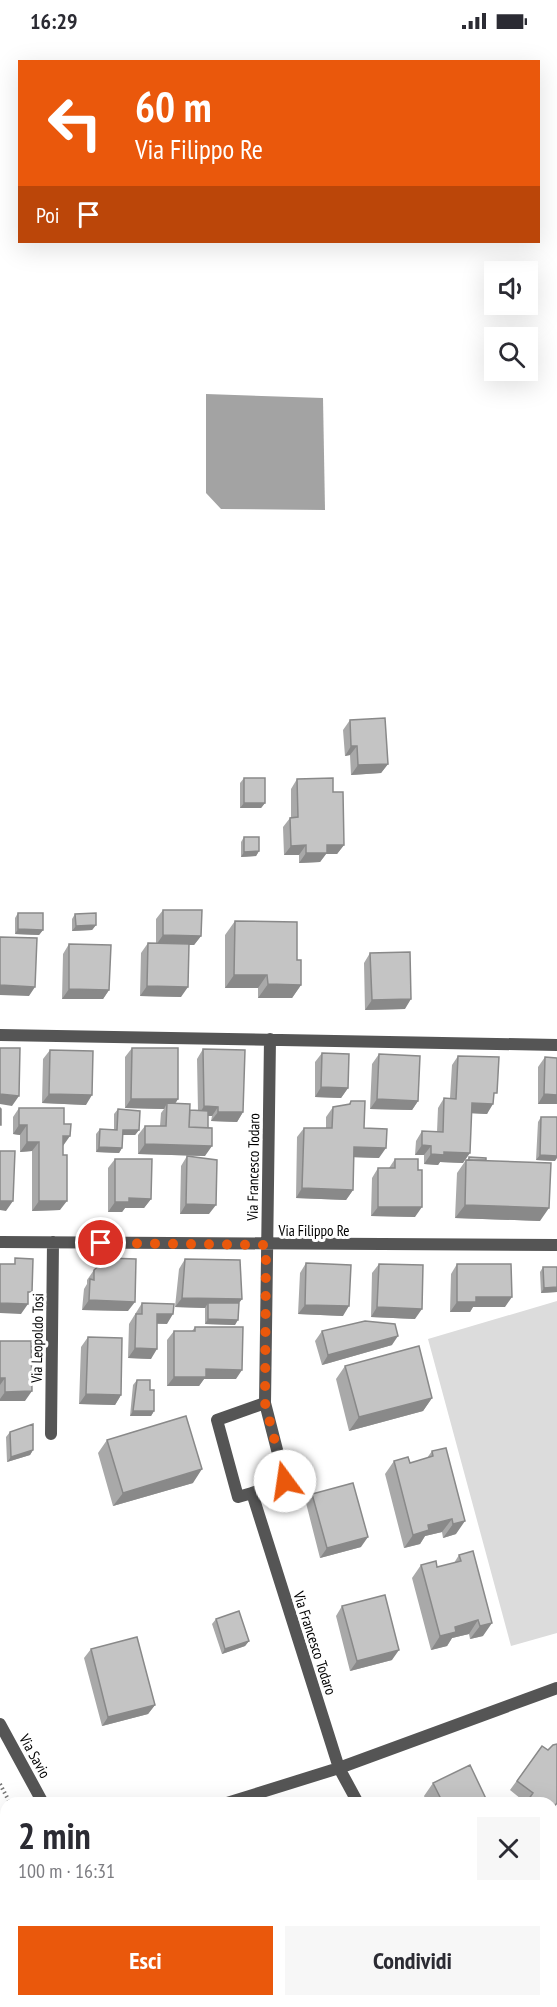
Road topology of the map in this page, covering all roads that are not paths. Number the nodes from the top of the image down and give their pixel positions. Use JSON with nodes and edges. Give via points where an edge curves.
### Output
{"nodes":[{"id":1,"x":0,"y":1035,"type":"edge"},
{"id":2,"x":270,"y":1039,"type":"junction"},
{"id":3,"x":557,"y":1046,"type":"edge"},
{"id":4,"x":0,"y":1242,"type":"edge"},
{"id":5,"x":53,"y":1242,"type":"junction"},
{"id":6,"x":266,"y":1245,"type":"junction"},
{"id":7,"x":557,"y":1245,"type":"edge"},
{"id":8,"x":265,"y":1403,"type":"junction"},
{"id":9,"x":51,"y":1434,"type":"dead end"},
{"id":10,"x":252,"y":1493,"type":"junction"},
{"id":11,"x":557,"y":1688,"type":"edge"},
{"id":12,"x":0,"y":1724,"type":"edge"},
{"id":13,"x":339,"y":1768,"type":"junction"},
{"id":14,"x":40,"y":1797,"type":"edge"},
{"id":15,"x":246,"y":1797,"type":"edge"},
{"id":16,"x":355,"y":1797,"type":"edge"}],
"edges":[{"from":1,"to":2,"type":"street"},
{"from":2,"to":3,"type":"street"},
{"from":2,"to":6,"type":"street","name":"Via Francesco Todaro"},
{"from":4,"to":5,"type":"street","name":"Via Filippo Re"},
{"from":5,"to":6,"type":"street","name":"Via Filippo Re"},
{"from":5,"to":9,"type":"street","name":"Via Leopoldo Tosi"},
{"from":6,"to":7,"type":"street","name":"Via Filippo Re"},
{"from":6,"to":8,"type":"street","name":"Via Francesco Todaro"},
{"from":8,"to":10,"type":"street","name":"Via Francesco Todaro","via":[[285,1481]]},
{"from":8,"to":10,"type":"street","via":[[217,1420],[238,1497]]},
{"from":10,"to":13,"type":"street","name":"Via Francesco Todaro"},
{"from":11,"to":13,"type":"street"},
{"from":12,"to":14,"type":"street","name":"Via Savio"},
{"from":13,"to":15,"type":"street"},
{"from":13,"to":16,"type":"street","name":"Via Francesco Todaro"}]}
